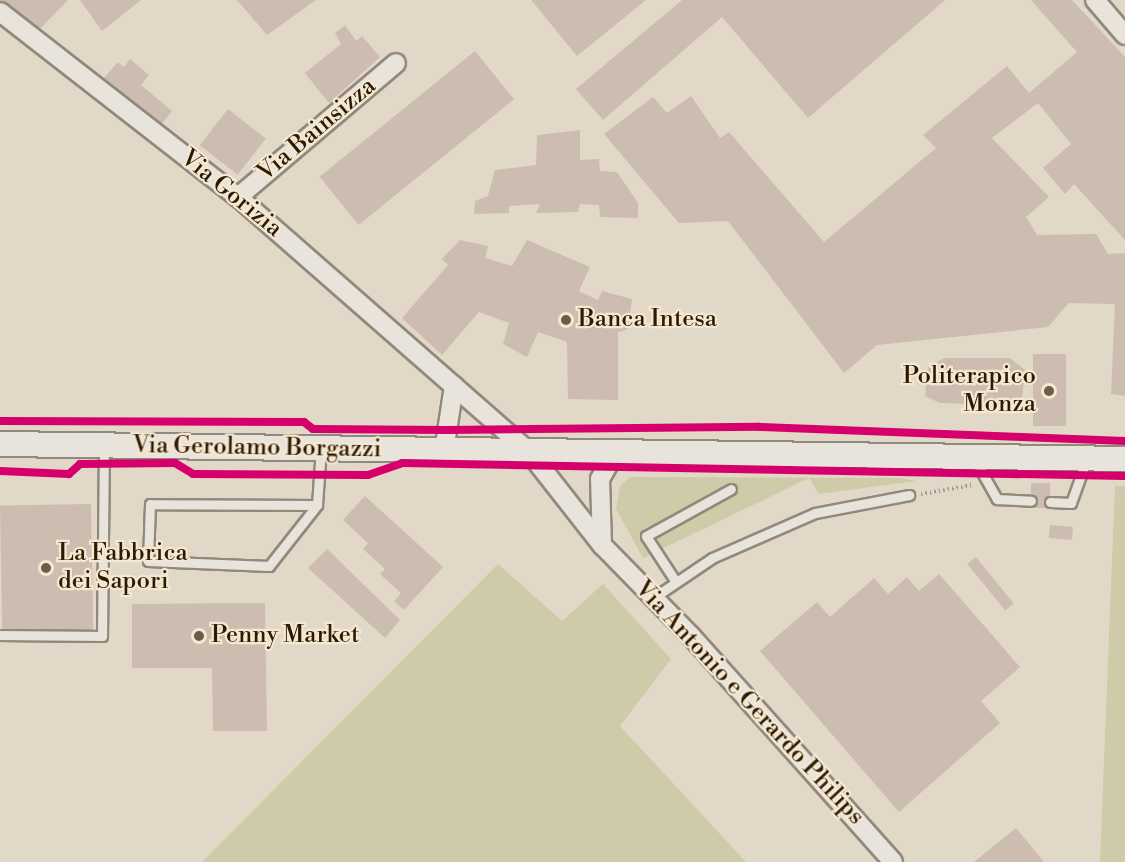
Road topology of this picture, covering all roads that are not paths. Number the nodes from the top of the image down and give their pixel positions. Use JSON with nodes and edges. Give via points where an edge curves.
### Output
{"nodes":[{"id":1,"x":1095,"y":0,"type":"edge"},
{"id":2,"x":0,"y":12,"type":"edge"},
{"id":3,"x":1125,"y":35,"type":"edge"},
{"id":4,"x":396,"y":63,"type":"dead end"},
{"id":5,"x":238,"y":197,"type":"junction"},
{"id":6,"x":454,"y":386,"type":"junction"},
{"id":7,"x":0,"y":444,"type":"edge"},
{"id":8,"x":104,"y":445,"type":"junction"},
{"id":9,"x":321,"y":448,"type":"junction"},
{"id":10,"x":444,"y":451,"type":"junction"},
{"id":11,"x":529,"y":452,"type":"junction"},
{"id":12,"x":614,"y":455,"type":"junction"},
{"id":13,"x":973,"y":458,"type":"junction"},
{"id":14,"x":1087,"y":458,"type":"junction"},
{"id":15,"x":1125,"y":459,"type":"edge"},
{"id":16,"x":730,"y":489,"type":"dead end"},
{"id":17,"x":909,"y":495,"type":"road end"},
{"id":18,"x":1031,"y":501,"type":"dead end"},
{"id":19,"x":1050,"y":502,"type":"dead end"},
{"id":20,"x":317,"y":505,"type":"junction"},
{"id":21,"x":602,"y":545,"type":"junction"},
{"id":22,"x":676,"y":582,"type":"junction"},
{"id":23,"x":653,"y":598,"type":"junction"},
{"id":24,"x":0,"y":635,"type":"edge"},
{"id":25,"x":893,"y":862,"type":"edge"}],
"edges":[{"from":1,"to":3,"type":"street"},
{"from":2,"to":5,"type":"street","name":"Via Gorizia"},
{"from":4,"to":5,"type":"street","name":"Via Bainsizza"},
{"from":5,"to":6,"type":"street","name":"Via Gorizia"},
{"from":6,"to":10,"type":"street"},
{"from":6,"to":11,"type":"street","name":"Via Gorizia"},
{"from":7,"to":8,"type":"main road","name":"Via Gerolamo Borgazzi"},
{"from":8,"to":9,"type":"main road","name":"Via Gerolamo Borgazzi"},
{"from":8,"to":24,"type":"lane","via":[[102,636]]},
{"from":9,"to":10,"type":"main road","name":"Via Gerolamo Borgazzi"},
{"from":9,"to":20,"type":"lane"},
{"from":10,"to":11,"type":"main road","name":"Via Gerolamo Borgazzi"},
{"from":11,"to":12,"type":"main road","name":"Via Gerolamo Borgazzi"},
{"from":11,"to":21,"type":"street","name":"Via Antonio e Gerardo Philips"},
{"from":12,"to":13,"type":"main road","name":"Via Gerolamo Borgazzi"},
{"from":12,"to":21,"type":"street","via":[[600,478]]},
{"from":13,"to":14,"type":"main road","name":"Via Gerolamo Borgazzi"},
{"from":13,"to":18,"type":"lane","via":[[997,500]]},
{"from":14,"to":15,"type":"main road","name":"Via Gerolamo Borgazzi"},
{"from":14,"to":19,"type":"lane","via":[[1071,503]]},
{"from":16,"to":22,"type":"lane","via":[[646,536]]},
{"from":17,"to":22,"type":"lane","via":[[815,513],[712,558]]},
{"from":20,"to":20,"type":"lane","via":[[269,566],[148,561],[150,504]]},
{"from":21,"to":23,"type":"street","name":"Via Antonio e Gerardo Philips"},
{"from":22,"to":23,"type":"lane"},
{"from":23,"to":25,"type":"street","name":"Via Antonio e Gerardo Philips"}]}
